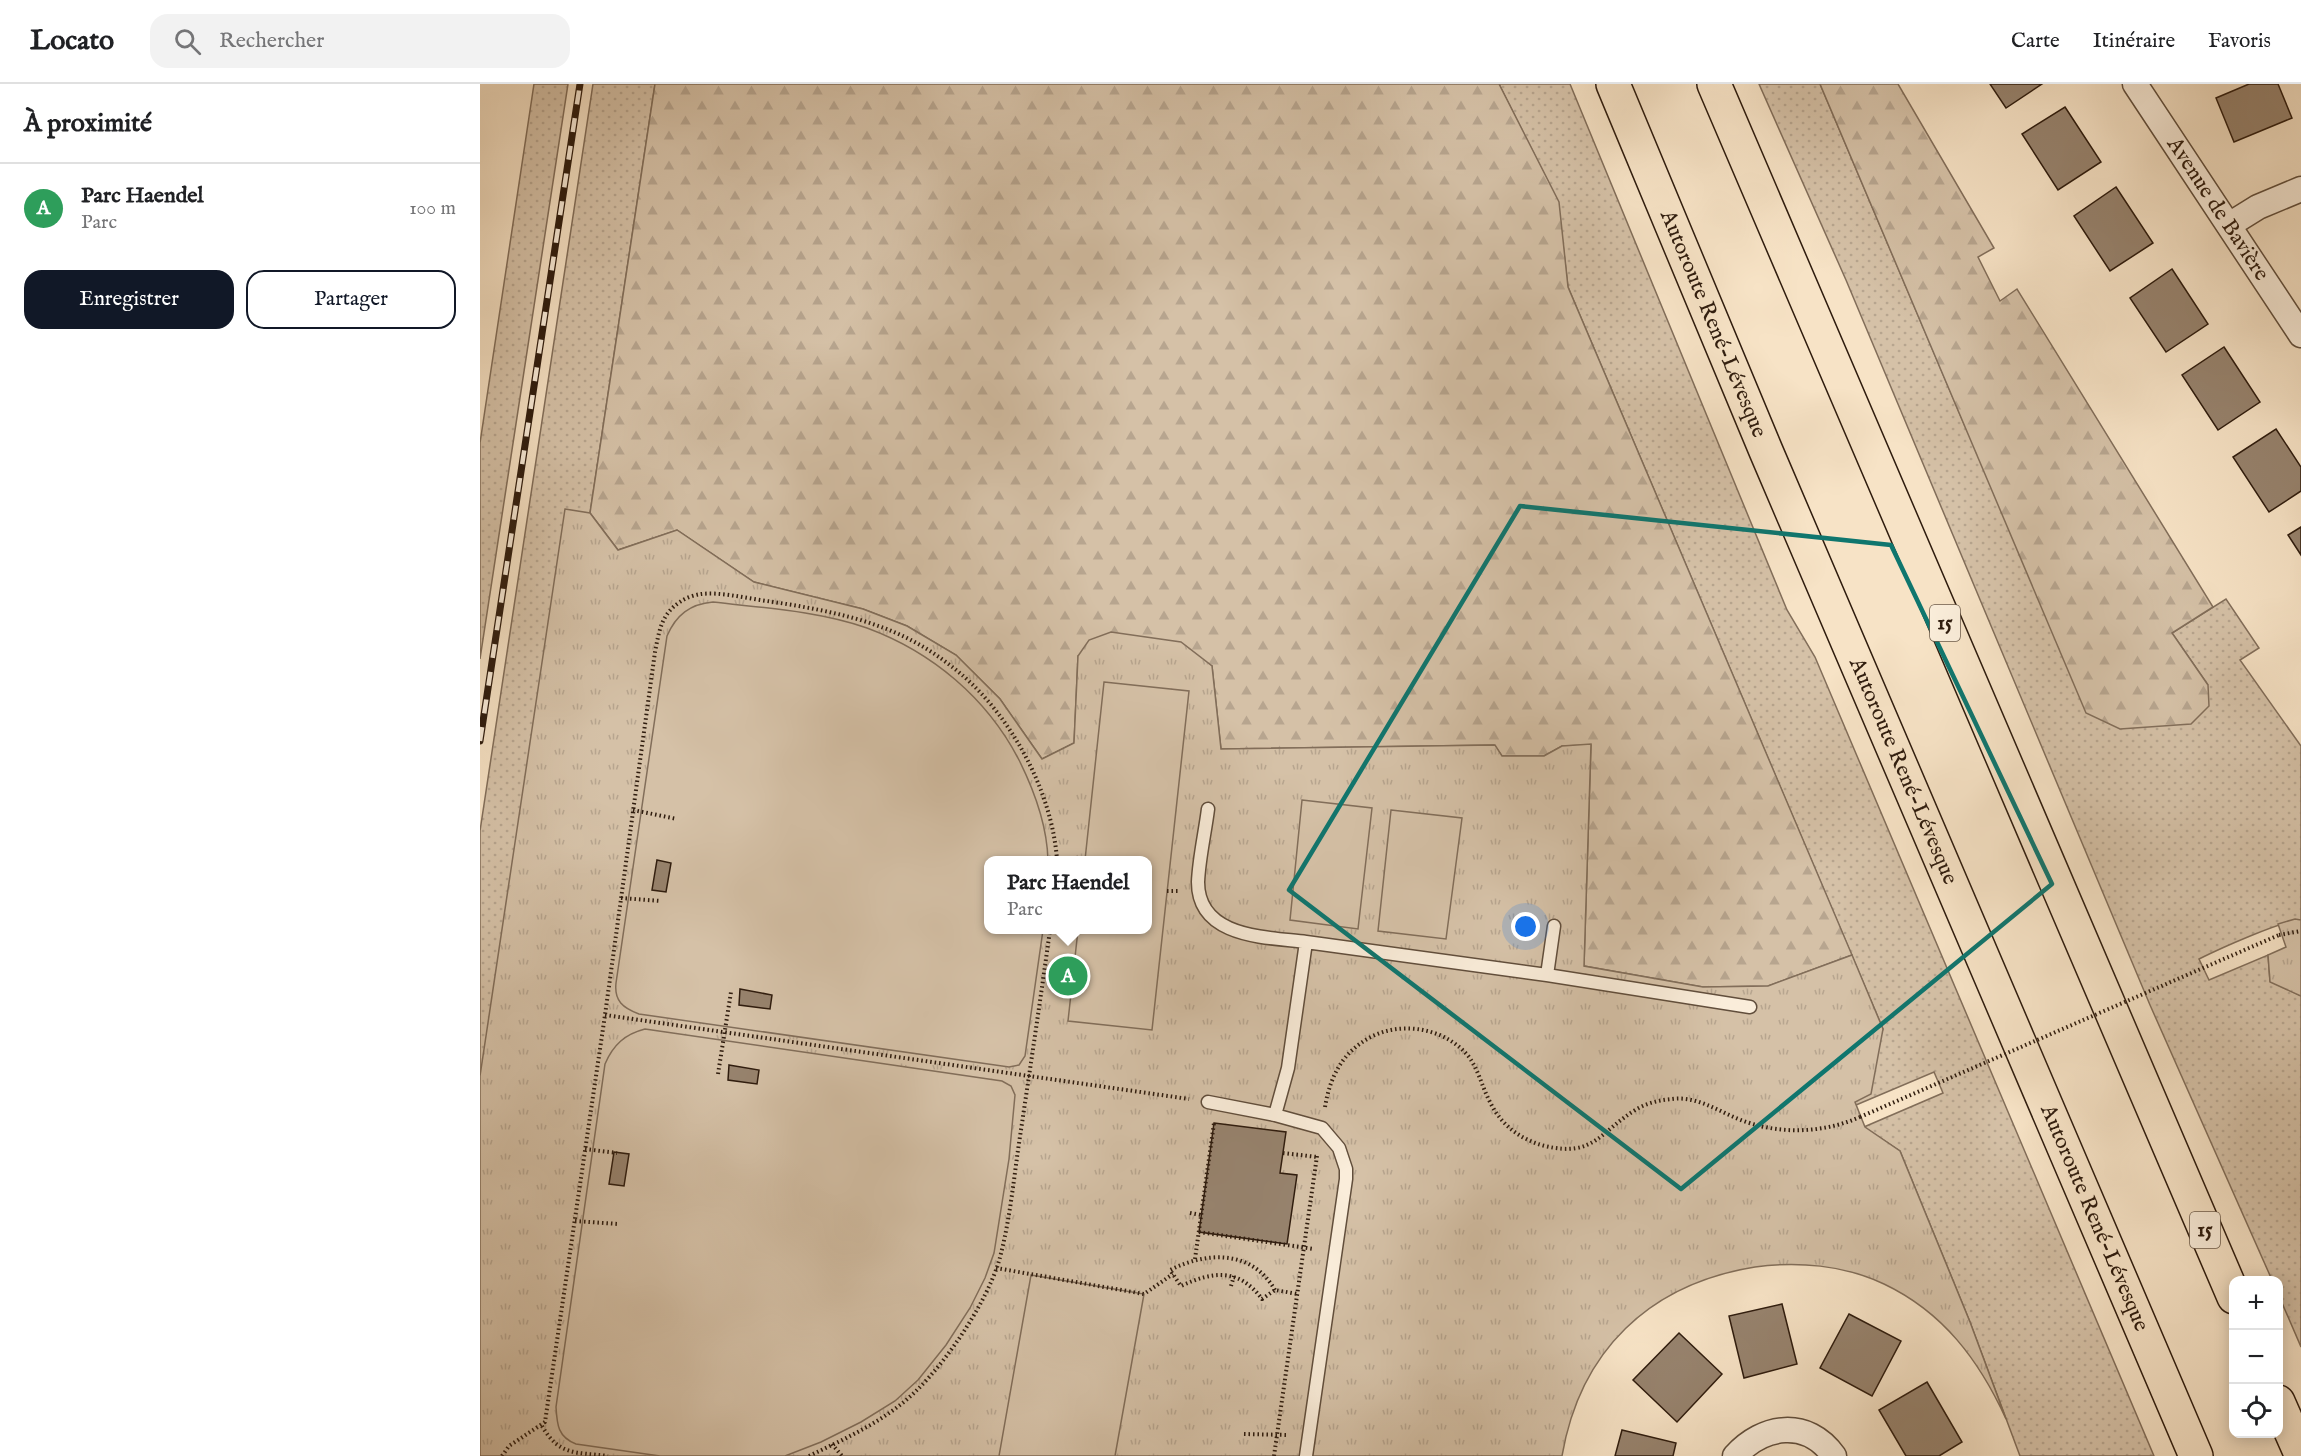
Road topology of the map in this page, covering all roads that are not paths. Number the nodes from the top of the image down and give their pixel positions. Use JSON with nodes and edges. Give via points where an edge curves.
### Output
{"nodes":[{"id":1,"x":1612,"y":84,"type":"edge"},
{"id":2,"x":1714,"y":84,"type":"edge"},
{"id":3,"x":2135,"y":84,"type":"edge"},
{"id":4,"x":2301,"y":189,"type":"edge"},
{"id":5,"x":2229,"y":225,"type":"junction"},
{"id":6,"x":2301,"y":335,"type":"edge"},
{"id":7,"x":1208,"y":809,"type":"dead end"},
{"id":8,"x":1554,"y":926,"type":"dead end"},
{"id":9,"x":1306,"y":942,"type":"junction"},
{"id":10,"x":1546,"y":975,"type":"junction"},
{"id":11,"x":1750,"y":1007,"type":"dead end"},
{"id":12,"x":1212,"y":1103,"type":"road end"},
{"id":13,"x":1275,"y":1115,"type":"junction"},
{"id":14,"x":2229,"y":1285,"type":"edge"},
{"id":15,"x":2283,"y":1413,"type":"edge"},
{"id":16,"x":2301,"y":1454,"type":"edge"},
{"id":17,"x":1306,"y":1456,"type":"edge"},
{"id":18,"x":1735,"y":1456,"type":"edge"},
{"id":19,"x":1834,"y":1456,"type":"edge"},
{"id":20,"x":2196,"y":1456,"type":"edge"}],
"edges":[{"from":1,"to":20,"type":"highway","name":"Autoroute René-Lévesque"},
{"from":2,"to":14,"type":"highway","number":"15"},
{"from":3,"to":5,"type":"street","name":"Avenue de Bavière"},
{"from":4,"to":5,"type":"street","via":[[2258,207]]},
{"from":5,"to":6,"type":"street","name":"Avenue de Bavière"},
{"from":7,"to":9,"type":"lane","via":[[1198,881],[1205,909],[1227,928],[1242,933]]},
{"from":8,"to":10,"type":"lane"},
{"from":9,"to":10,"type":"lane"},
{"from":9,"to":13,"type":"lane","via":[[1287,1068]]},
{"from":10,"to":11,"type":"lane"},
{"from":12,"to":13,"type":"lane"},
{"from":13,"to":17,"type":"lane","via":[[1322,1128],[1339,1148],[1346,1169]]},
{"from":15,"to":16,"type":"highway"},
{"from":18,"to":19,"type":"street","via":[[1746,1444],[1777,1430],[1814,1437]]}]}
